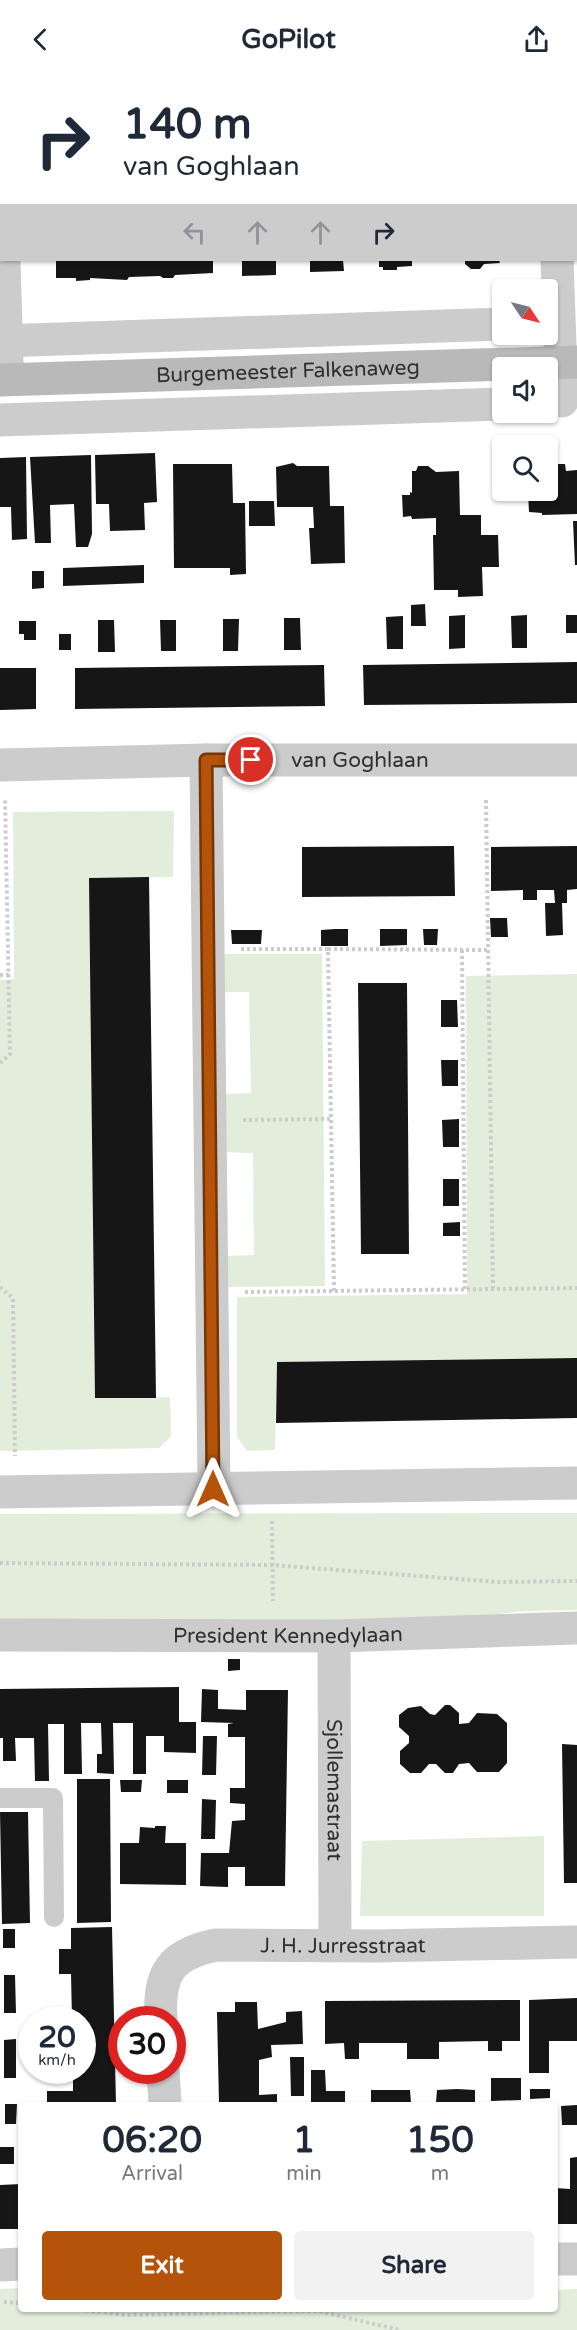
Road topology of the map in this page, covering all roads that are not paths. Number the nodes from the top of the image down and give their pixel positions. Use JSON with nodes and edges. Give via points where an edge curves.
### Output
{"nodes":[{"id":1,"x":4,"y":261,"type":"edge"},
{"id":2,"x":557,"y":261,"type":"edge"},
{"id":3,"x":561,"y":322,"type":"edge"},
{"id":4,"x":492,"y":324,"type":"edge"},
{"id":5,"x":4,"y":341,"type":"edge"},
{"id":6,"x":569,"y":362,"type":"edge"},
{"id":7,"x":208,"y":374,"type":"junction"},
{"id":8,"x":4,"y":380,"type":"edge"},
{"id":9,"x":562,"y":401,"type":"edge"},
{"id":10,"x":492,"y":404,"type":"edge"},
{"id":11,"x":209,"y":413,"type":"junction"},
{"id":12,"x":4,"y":420,"type":"edge"},
{"id":13,"x":206,"y":760,"type":"junction"},
{"id":14,"x":577,"y":760,"type":"edge"},
{"id":15,"x":2,"y":765,"type":"edge"},
{"id":16,"x":577,"y":1484,"type":"edge"},
{"id":17,"x":213,"y":1489,"type":"junction"},
{"id":18,"x":0,"y":1492,"type":"edge"},
{"id":19,"x":577,"y":1628,"type":"edge"},
{"id":20,"x":0,"y":1635,"type":"edge"},
{"id":21,"x":334,"y":1636,"type":"junction"},
{"id":22,"x":0,"y":1798,"type":"edge"},
{"id":23,"x":54,"y":1917,"type":"dead end"},
{"id":24,"x":577,"y":1942,"type":"edge"},
{"id":25,"x":335,"y":1945,"type":"junction"},
{"id":26,"x":161,"y":2006,"type":"edge"},
{"id":27,"x":164,"y":2084,"type":"edge"},
{"id":28,"x":165,"y":2102,"type":"edge"},
{"id":29,"x":558,"y":2259,"type":"edge"},
{"id":30,"x":577,"y":2259,"type":"edge"},
{"id":31,"x":18,"y":2264,"type":"edge"},
{"id":32,"x":0,"y":2265,"type":"edge"}],
"edges":[{"from":1,"to":5,"type":"street"},
{"from":2,"to":3,"type":"street"},
{"from":3,"to":6,"type":"street"},
{"from":4,"to":5,"type":"street","name":"Burgemeester Falkenaweg"},
{"from":5,"to":8,"type":"street"},
{"from":6,"to":7,"type":"street","name":"Burgemeester Falkenaweg"},
{"from":6,"to":9,"type":"street"},
{"from":7,"to":8,"type":"street","name":"Burgemeester Falkenaweg"},
{"from":7,"to":11,"type":"lane"},
{"from":8,"to":12,"type":"street"},
{"from":10,"to":11,"type":"street","name":"Burgemeester Falkenaweg"},
{"from":11,"to":12,"type":"street","name":"Burgemeester Falkenaweg"},
{"from":13,"to":14,"type":"street","name":"van Goghlaan"},
{"from":13,"to":15,"type":"street","name":"van Goghlaan"},
{"from":13,"to":17,"type":"street"},
{"from":16,"to":17,"type":"street"},
{"from":17,"to":18,"type":"street"},
{"from":19,"to":21,"type":"street","name":"President Kennedylaan"},
{"from":20,"to":21,"type":"street","name":"President Kennedylaan"},
{"from":21,"to":25,"type":"street","name":"Sjollemastraat"},
{"from":22,"to":23,"type":"lane","via":[[53,1798]]},
{"from":24,"to":25,"type":"street","name":"J. H. Jurresstraat"},
{"from":25,"to":26,"type":"street","name":"J. H. Jurresstraat","via":[[216,1945],[194,1949],[171,1964],[162,1986]]},
{"from":27,"to":28,"type":"street"},
{"from":29,"to":30,"type":"street"},
{"from":31,"to":32,"type":"street"}]}
